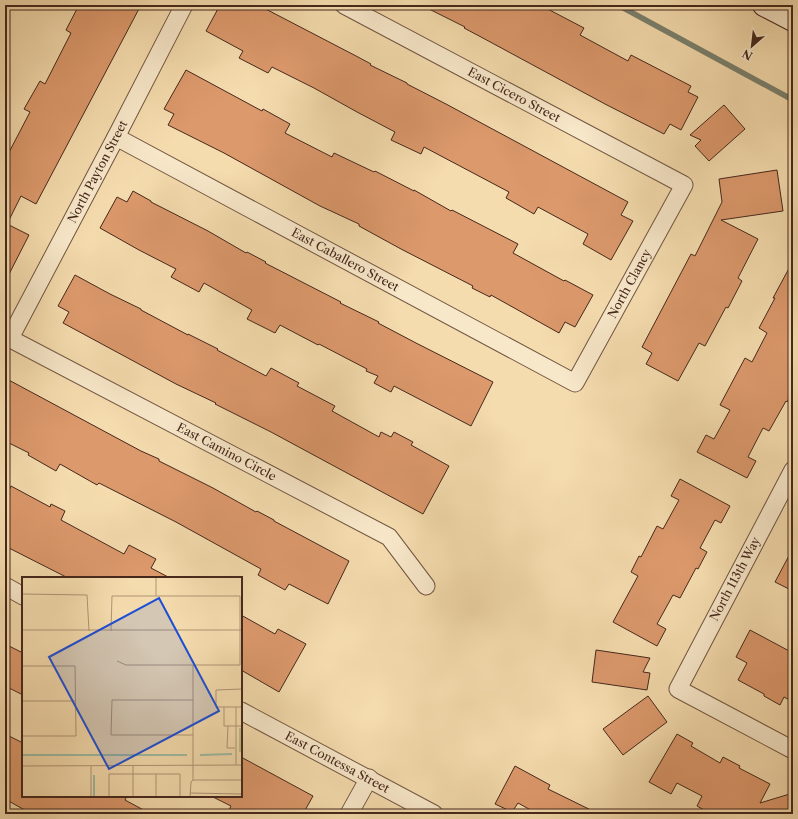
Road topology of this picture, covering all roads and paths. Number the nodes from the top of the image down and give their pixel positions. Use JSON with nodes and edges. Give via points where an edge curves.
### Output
{"nodes":[{"id":1,"x":184,"y":5,"type":"edge"},
{"id":2,"x":344,"y":5,"type":"edge"},
{"id":3,"x":764,"y":5,"type":"edge"},
{"id":4,"x":793,"y":20,"type":"edge"},
{"id":5,"x":116,"y":137,"type":"junction"},
{"id":6,"x":684,"y":185,"type":"joint"},
{"id":7,"x":7,"y":337,"type":"edge"},
{"id":8,"x":575,"y":383,"type":"joint"},
{"id":9,"x":793,"y":470,"type":"edge"},
{"id":10,"x":788,"y":490,"type":"edge"},
{"id":11,"x":5,"y":586,"type":"edge"},
{"id":12,"x":426,"y":586,"type":"dead end"},
{"id":13,"x":22,"y":595,"type":"edge"},
{"id":14,"x":242,"y":712,"type":"edge"},
{"id":15,"x":793,"y":750,"type":"edge"},
{"id":16,"x":368,"y":778,"type":"junction"},
{"id":17,"x":349,"y":814,"type":"edge"},
{"id":18,"x":434,"y":814,"type":"edge"}],
"edges":[{"from":1,"to":5,"type":"street","name":"North Payton Street"},
{"from":2,"to":6,"type":"street","name":"East Cicero Street"},
{"from":3,"to":4,"type":"main road"},
{"from":5,"to":7,"type":"street","name":"North Payton Street"},
{"from":5,"to":8,"type":"street","name":"East Caballero Street"},
{"from":6,"to":8,"type":"street","name":"North Clancy"},
{"from":7,"to":12,"type":"street","name":"East Camino Circle","via":[[389,537]]},
{"from":9,"to":10,"type":"street","name":"North 113th Way"},
{"from":10,"to":15,"type":"street","name":"North 113th Way","via":[[678,689]]},
{"from":11,"to":13,"type":"street"},
{"from":14,"to":16,"type":"street","name":"East Contessa Street"},
{"from":16,"to":17,"type":"street"},
{"from":16,"to":18,"type":"street","name":"East Contessa Street"}]}
